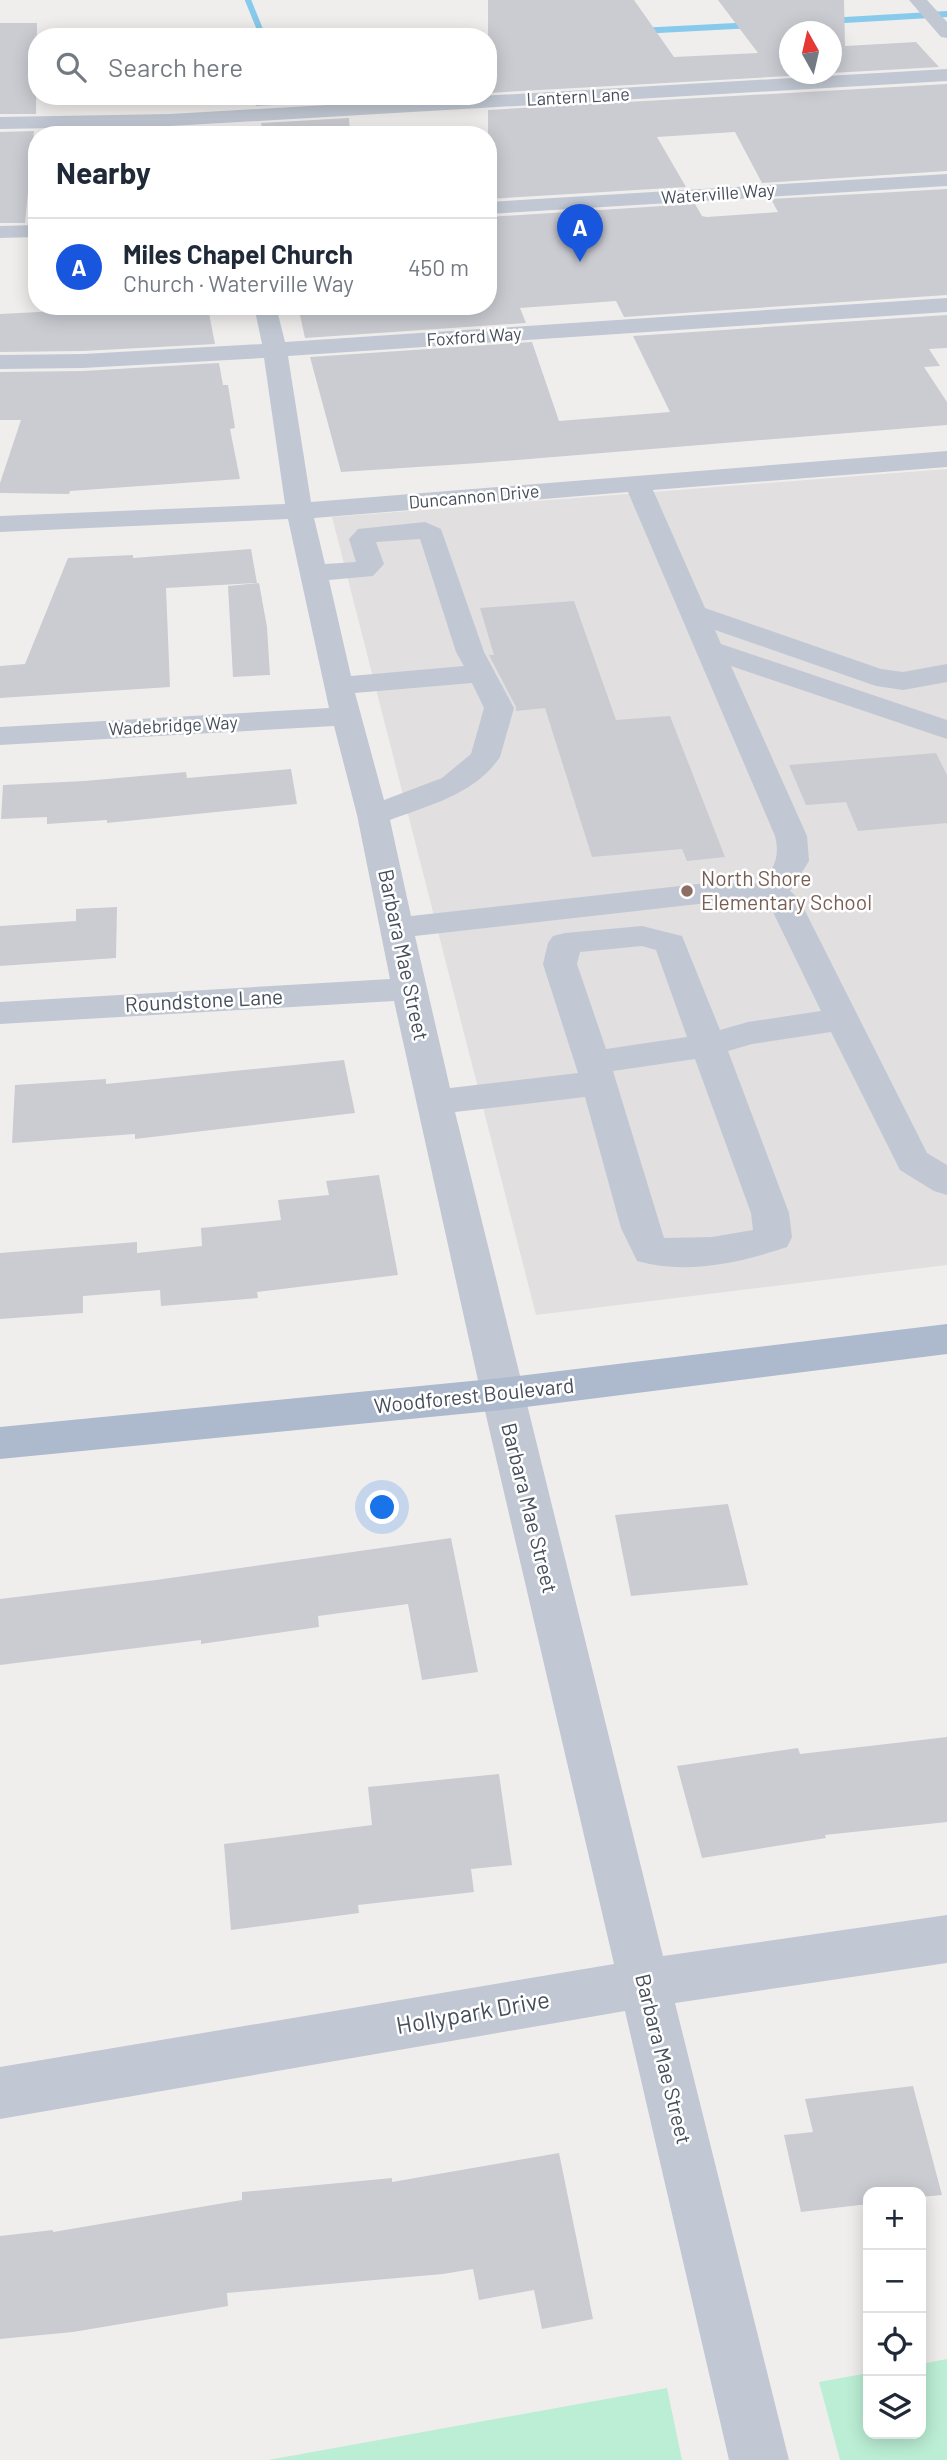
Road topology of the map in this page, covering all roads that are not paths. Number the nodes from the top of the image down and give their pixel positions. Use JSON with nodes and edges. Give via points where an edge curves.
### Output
{"nodes":[{"id":1,"x":919,"y":1,"type":"edge"},
{"id":2,"x":944,"y":30,"type":"edge"},
{"id":3,"x":947,"y":75,"type":"edge"},
{"id":4,"x":0,"y":123,"type":"edge"},
{"id":5,"x":222,"y":126,"type":"edge"},
{"id":6,"x":947,"y":180,"type":"edge"},
{"id":7,"x":497,"y":207,"type":"edge"},
{"id":8,"x":28,"y":231,"type":"edge"},
{"id":9,"x":0,"y":232,"type":"edge"},
{"id":10,"x":947,"y":305,"type":"edge"},
{"id":11,"x":267,"y":315,"type":"edge"},
{"id":12,"x":275,"y":350,"type":"junction"},
{"id":13,"x":0,"y":362,"type":"edge"},
{"id":14,"x":947,"y":458,"type":"edge"},
{"id":15,"x":637,"y":484,"type":"junction"},
{"id":16,"x":299,"y":511,"type":"junction"},
{"id":17,"x":0,"y":524,"type":"edge"},
{"id":18,"x":313,"y":573,"type":"junction"},
{"id":19,"x":696,"y":614,"type":"junction"},
{"id":20,"x":712,"y":650,"type":"junction"},
{"id":21,"x":482,"y":673,"type":"junction"},
{"id":22,"x":947,"y":673,"type":"edge"},
{"id":23,"x":343,"y":701,"type":"junction"},
{"id":24,"x":947,"y":730,"type":"edge"},
{"id":25,"x":0,"y":736,"type":"edge"},
{"id":26,"x":373,"y":815,"type":"junction"},
{"id":27,"x":769,"y":895,"type":"junction"},
{"id":28,"x":396,"y":928,"type":"junction"},
{"id":29,"x":409,"y":989,"type":"junction"},
{"id":30,"x":0,"y":1013,"type":"edge"},
{"id":31,"x":842,"y":1019,"type":"junction"},
{"id":32,"x":707,"y":1046,"type":"junction"},
{"id":33,"x":596,"y":1073,"type":"junction"},
{"id":34,"x":435,"y":1102,"type":"junction"},
{"id":35,"x":947,"y":1182,"type":"edge"},
{"id":36,"x":947,"y":1339,"type":"edge"},
{"id":37,"x":502,"y":1394,"type":"junction"},
{"id":38,"x":0,"y":1443,"type":"edge"},
{"id":39,"x":947,"y":1939,"type":"edge"},
{"id":40,"x":644,"y":1983,"type":"junction"},
{"id":41,"x":0,"y":2093,"type":"edge"},
{"id":42,"x":759,"y":2460,"type":"edge"}],
"edges":[{"from":1,"to":2,"type":"street"},
{"from":3,"to":5,"type":"street","name":"Lantern Lane"},
{"from":4,"to":5,"type":"street","name":"Lantern Lane"},
{"from":6,"to":7,"type":"street","name":"Waterville Way"},
{"from":8,"to":9,"type":"street"},
{"from":10,"to":12,"type":"street","name":"Foxford Way"},
{"from":11,"to":12,"type":"street","name":"Barbara Mae Street"},
{"from":12,"to":13,"type":"street","name":"Foxford Way"},
{"from":12,"to":16,"type":"street","name":"Barbara Mae Street"},
{"from":14,"to":15,"type":"street","name":"Duncannon Drive"},
{"from":15,"to":16,"type":"street","name":"Duncannon Drive"},
{"from":15,"to":19,"type":"street"},
{"from":16,"to":17,"type":"street","name":"Duncannon Drive"},
{"from":16,"to":18,"type":"street","name":"Barbara Mae Street"},
{"from":18,"to":21,"type":"street","via":[[363,570],[370,564],[362,539],[367,535],[425,530],[432,535],[470,652]]},
{"from":18,"to":23,"type":"street","name":"Barbara Mae Street"},
{"from":19,"to":20,"type":"street"},
{"from":19,"to":22,"type":"street","via":[[876,677],[903,681]]},
{"from":20,"to":24,"type":"street"},
{"from":20,"to":27,"type":"street","via":[[796,852],[791,867]]},
{"from":21,"to":23,"type":"street","name":"Wadebridge Way"},
{"from":21,"to":26,"type":"street","via":[[499,708],[485,757],[453,785]]},
{"from":23,"to":25,"type":"street","name":"Wadebridge Way"},
{"from":23,"to":26,"type":"street","name":"Barbara Mae Street"},
{"from":26,"to":28,"type":"street","name":"Barbara Mae Street"},
{"from":27,"to":28,"type":"street","via":[[756,891],[698,894]]},
{"from":27,"to":31,"type":"street","via":[[783,899]]},
{"from":28,"to":29,"type":"street","name":"Barbara Mae Street"},
{"from":29,"to":30,"type":"street","name":"Roundstone Lane"},
{"from":29,"to":34,"type":"street","name":"Barbara Mae Street"},
{"from":31,"to":32,"type":"street","via":[[748,1033]]},
{"from":31,"to":35,"type":"street","via":[[913,1161]]},
{"from":32,"to":33,"type":"street"},
{"from":32,"to":33,"type":"street","via":[[670,943],[642,936],[565,943],[561,964]]},
{"from":32,"to":33,"type":"street","via":[[769,1213],[773,1237],[742,1249],[651,1251],[640,1228]]},
{"from":33,"to":34,"type":"street"},
{"from":34,"to":37,"type":"street","name":"Barbara Mae Street"},
{"from":36,"to":37,"type":"main road","name":"Woodforest Boulevard"},
{"from":37,"to":38,"type":"main road","name":"Woodforest Boulevard"},
{"from":37,"to":40,"type":"street","name":"Barbara Mae Street"},
{"from":39,"to":40,"type":"street","name":"Hollypark Drive"},
{"from":40,"to":41,"type":"street","name":"Hollypark Drive"},
{"from":40,"to":42,"type":"street","name":"Barbara Mae Street"}]}
